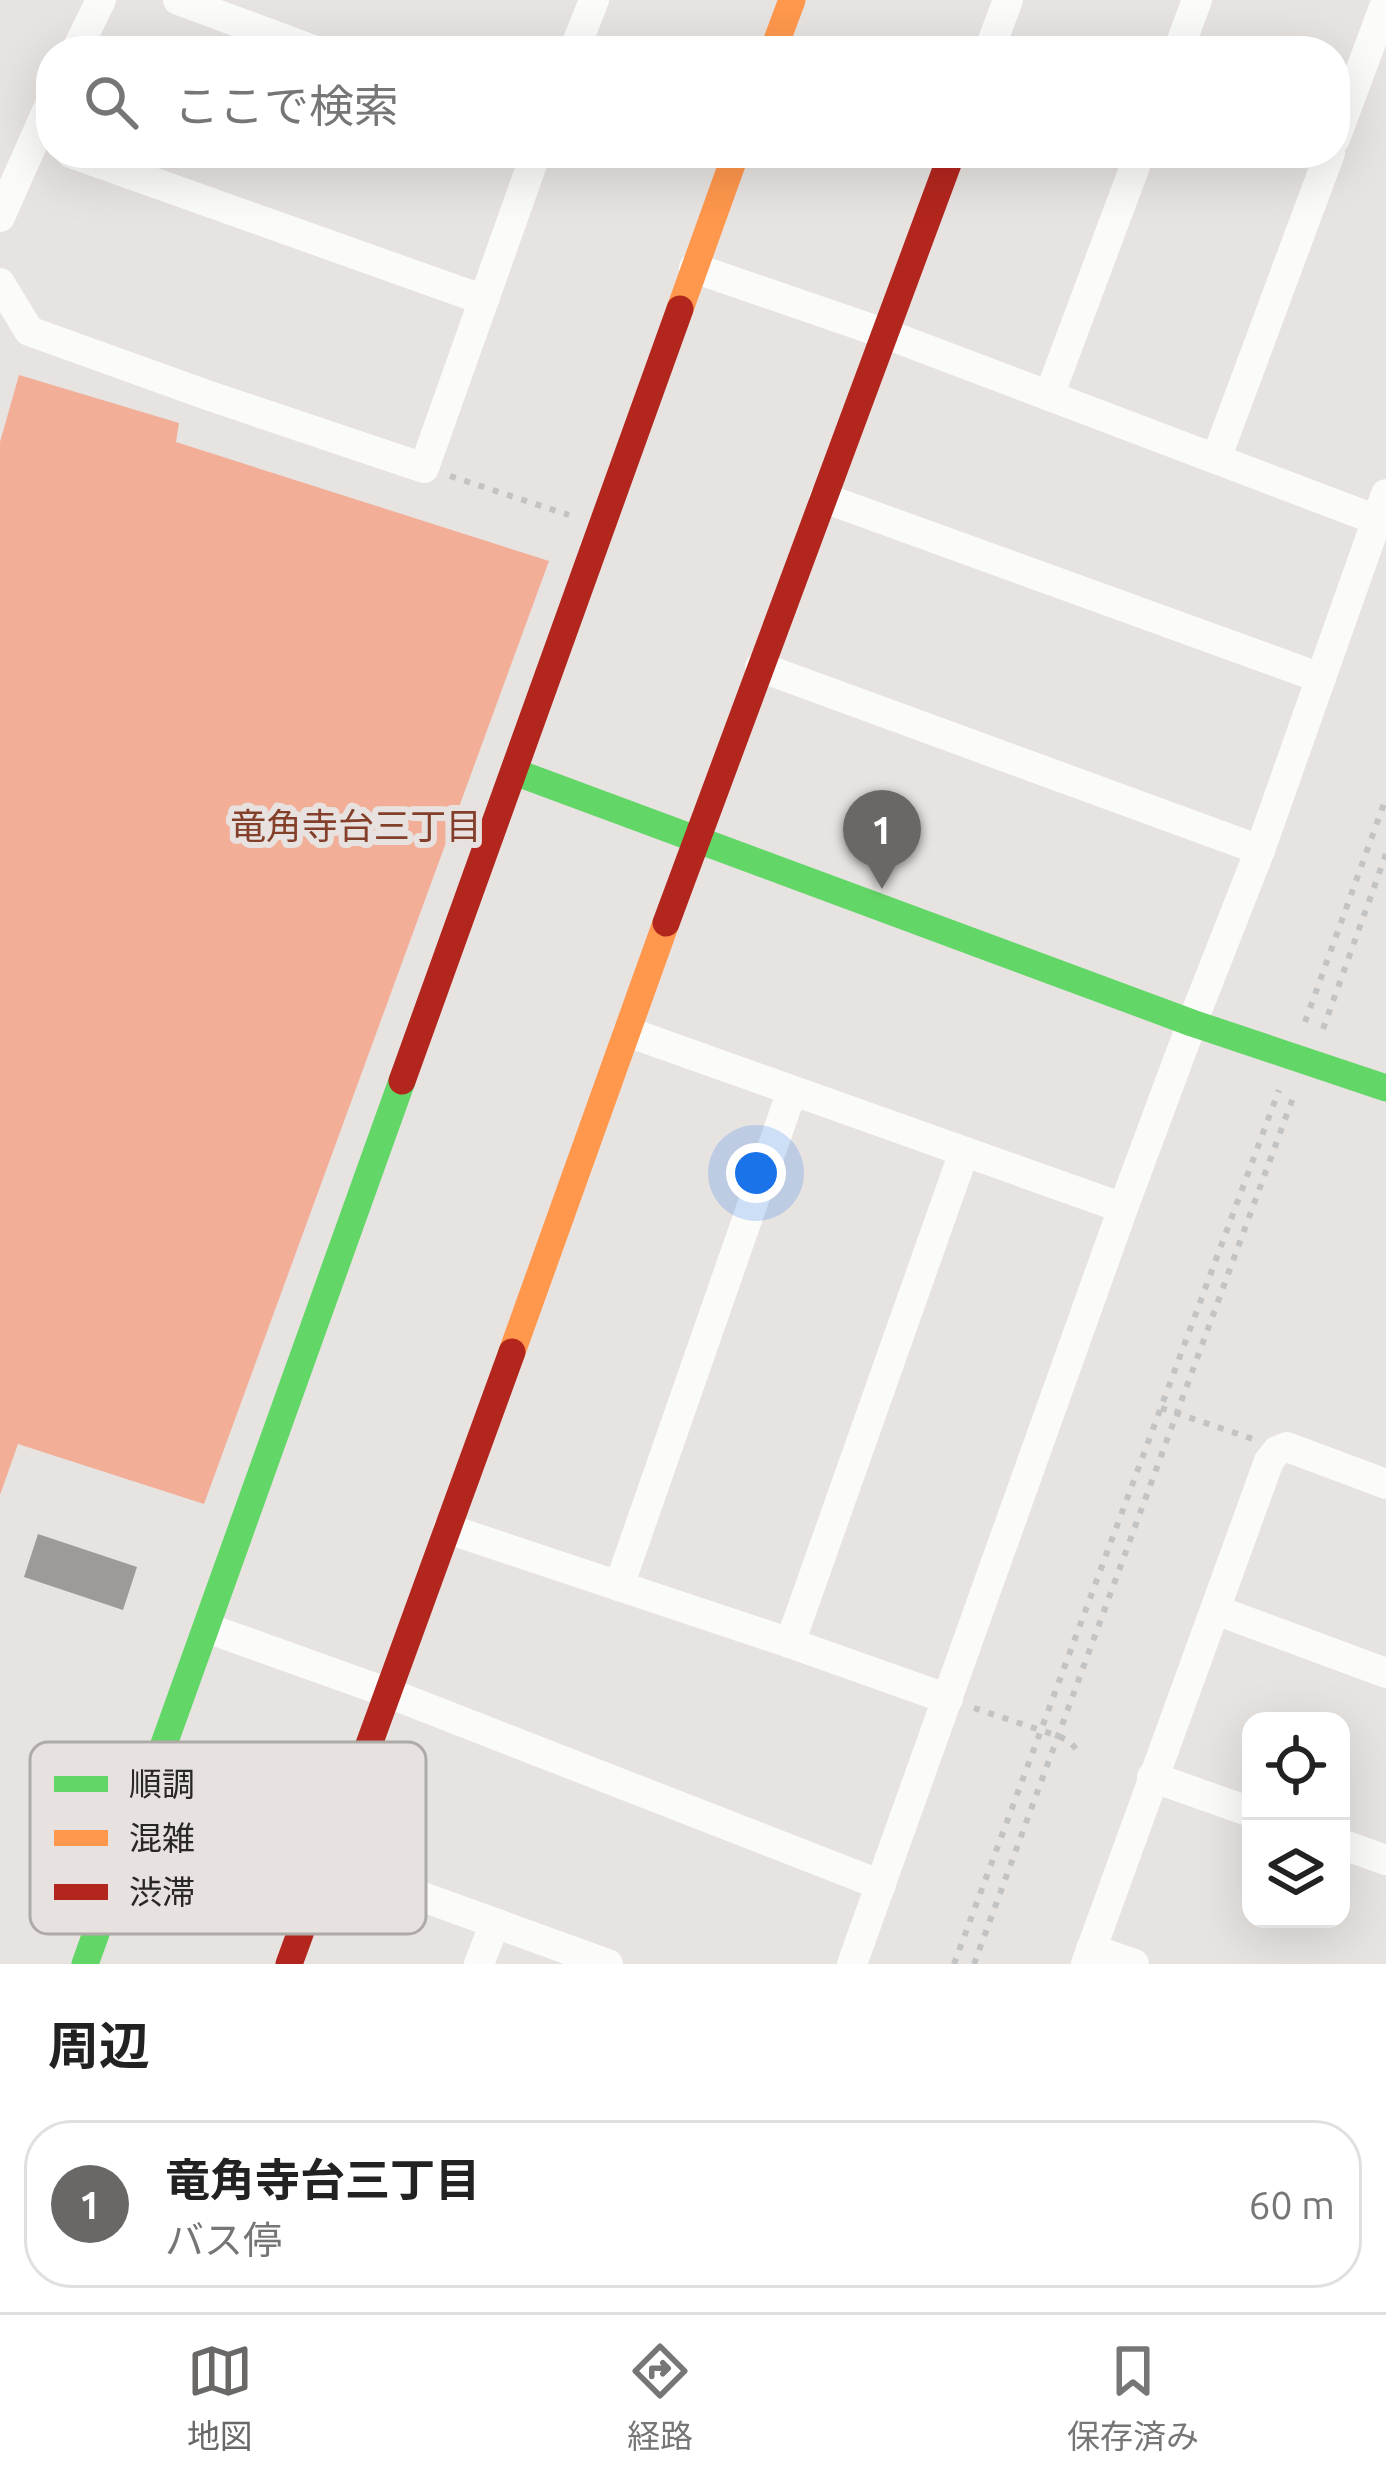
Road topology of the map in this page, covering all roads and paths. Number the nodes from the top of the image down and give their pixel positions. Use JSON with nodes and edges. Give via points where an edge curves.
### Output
{"nodes":[{"id":1,"x":101,"y":0,"type":"edge"},
{"id":2,"x":178,"y":0,"type":"edge"},
{"id":3,"x":594,"y":0,"type":"edge"},
{"id":4,"x":792,"y":0,"type":"edge"},
{"id":5,"x":1008,"y":0,"type":"edge"},
{"id":6,"x":1197,"y":0,"type":"edge"},
{"id":7,"x":1386,"y":2,"type":"edge"},
{"id":8,"x":83,"y":36,"type":"edge"},
{"id":9,"x":275,"y":36,"type":"edge"},
{"id":10,"x":580,"y":36,"type":"edge"},
{"id":11,"x":779,"y":36,"type":"edge"},
{"id":12,"x":995,"y":36,"type":"edge"},
{"id":13,"x":1184,"y":36,"type":"edge"},
{"id":14,"x":1350,"y":99,"type":"edge"},
{"id":15,"x":36,"y":154,"type":"edge"},
{"id":16,"x":113,"y":168,"type":"edge"},
{"id":17,"x":531,"y":168,"type":"edge"},
{"id":18,"x":731,"y":168,"type":"edge"},
{"id":19,"x":947,"y":168,"type":"edge"},
{"id":20,"x":1134,"y":168,"type":"edge"},
{"id":21,"x":1324,"y":168,"type":"edge"},
{"id":22,"x":0,"y":217,"type":"edge"},
{"id":23,"x":694,"y":268,"type":"junction"},
{"id":24,"x":0,"y":283,"type":"edge"},
{"id":25,"x":484,"y":301,"type":"junction"},
{"id":26,"x":886,"y":334,"type":"junction"},
{"id":27,"x":1049,"y":396,"type":"junction"},
{"id":28,"x":1216,"y":459,"type":"junction"},
{"id":29,"x":424,"y":468,"type":"junction"},
{"id":30,"x":824,"y":499,"type":"junction"},
{"id":31,"x":1381,"y":507,"type":"edge"},
{"id":32,"x":601,"y":526,"type":"junction"},
{"id":33,"x":760,"y":667,"type":"junction"},
{"id":34,"x":1321,"y":678,"type":"junction"},
{"id":35,"x":515,"y":772,"type":"junction"},
{"id":36,"x":1386,"y":798,"type":"edge"},
{"id":37,"x":695,"y":838,"type":"junction"},
{"id":38,"x":1260,"y":850,"type":"junction"},
{"id":39,"x":1386,"y":854,"type":"edge"},
{"id":40,"x":1192,"y":1023,"type":"junction"},
{"id":41,"x":628,"y":1032,"type":"junction"},
{"id":42,"x":1301,"y":1033,"type":"dead end"},
{"id":43,"x":1320,"y":1037,"type":"dead end"},
{"id":44,"x":1282,"y":1081,"type":"dead end"},
{"id":45,"x":1298,"y":1086,"type":"dead end"},
{"id":46,"x":1386,"y":1088,"type":"edge"},
{"id":47,"x":792,"y":1090,"type":"junction"},
{"id":48,"x":964,"y":1152,"type":"junction"},
{"id":49,"x":1123,"y":1208,"type":"junction"},
{"id":50,"x":1161,"y":1408,"type":"junction"},
{"id":51,"x":1177,"y":1414,"type":"junction"},
{"id":52,"x":1277,"y":1450,"type":"junction"},
{"id":53,"x":1386,"y":1484,"type":"edge"},
{"id":54,"x":448,"y":1529,"type":"junction"},
{"id":55,"x":619,"y":1586,"type":"junction"},
{"id":56,"x":1216,"y":1610,"type":"junction"},
{"id":57,"x":207,"y":1628,"type":"junction"},
{"id":58,"x":790,"y":1643,"type":"junction"},
{"id":59,"x":1386,"y":1673,"type":"edge"},
{"id":60,"x":386,"y":1692,"type":"junction"},
{"id":61,"x":948,"y":1699,"type":"junction"},
{"id":62,"x":1041,"y":1730,"type":"junction"},
{"id":63,"x":1058,"y":1736,"type":"junction"},
{"id":64,"x":166,"y":1742,"type":"edge"},
{"id":65,"x":368,"y":1742,"type":"edge"},
{"id":66,"x":1078,"y":1750,"type":"dead end"},
{"id":67,"x":1152,"y":1777,"type":"junction"},
{"id":68,"x":1242,"y":1809,"type":"edge"},
{"id":69,"x":1350,"y":1847,"type":"edge"},
{"id":70,"x":1386,"y":1860,"type":"edge"},
{"id":71,"x":880,"y":1885,"type":"junction"},
{"id":72,"x":426,"y":1898,"type":"edge"},
{"id":73,"x":495,"y":1923,"type":"junction"},
{"id":74,"x":96,"y":1934,"type":"edge"},
{"id":75,"x":300,"y":1934,"type":"edge"},
{"id":76,"x":1089,"y":1956,"type":"edge"},
{"id":77,"x":85,"y":1964,"type":"edge"},
{"id":78,"x":289,"y":1964,"type":"edge"},
{"id":79,"x":479,"y":1964,"type":"edge"},
{"id":80,"x":608,"y":1964,"type":"edge"},
{"id":81,"x":852,"y":1964,"type":"edge"},
{"id":82,"x":954,"y":1964,"type":"edge"},
{"id":83,"x":974,"y":1964,"type":"edge"},
{"id":84,"x":1134,"y":1964,"type":"edge"}],
"edges":[{"from":1,"to":8,"type":"street"},
{"from":2,"to":9,"type":"street"},
{"from":3,"to":10,"type":"street"},
{"from":4,"to":11,"type":"street"},
{"from":5,"to":12,"type":"street"},
{"from":6,"to":13,"type":"street"},
{"from":7,"to":14,"type":"street"},
{"from":15,"to":22,"type":"street"},
{"from":16,"to":25,"type":"street"},
{"from":17,"to":25,"type":"street"},
{"from":18,"to":23,"type":"street"},
{"from":19,"to":26,"type":"street"},
{"from":20,"to":27,"type":"street"},
{"from":21,"to":28,"type":"street"},
{"from":23,"to":26,"type":"street"},
{"from":23,"to":32,"type":"street"},
{"from":24,"to":29,"type":"street","via":[[29,331]]},
{"from":25,"to":29,"type":"street"},
{"from":26,"to":27,"type":"street"},
{"from":26,"to":30,"type":"street"},
{"from":27,"to":28,"type":"street"},
{"from":28,"to":31,"type":"street"},
{"from":29,"to":32,"type":"path"},
{"from":30,"to":33,"type":"street"},
{"from":30,"to":34,"type":"street"},
{"from":31,"to":34,"type":"street"},
{"from":32,"to":35,"type":"street"},
{"from":33,"to":37,"type":"street"},
{"from":33,"to":38,"type":"street"},
{"from":34,"to":38,"type":"street"},
{"from":35,"to":37,"type":"street"},
{"from":35,"to":57,"type":"street"},
{"from":36,"to":42,"type":"path"},
{"from":37,"to":40,"type":"street"},
{"from":37,"to":41,"type":"street"},
{"from":38,"to":40,"type":"street"},
{"from":39,"to":43,"type":"path"},
{"from":40,"to":46,"type":"street"},
{"from":40,"to":49,"type":"street"},
{"from":41,"to":47,"type":"street"},
{"from":41,"to":54,"type":"street"},
{"from":44,"to":50,"type":"path"},
{"from":45,"to":51,"type":"path"},
{"from":47,"to":48,"type":"street"},
{"from":47,"to":55,"type":"street"},
{"from":48,"to":49,"type":"street"},
{"from":48,"to":58,"type":"street"},
{"from":49,"to":61,"type":"street"},
{"from":50,"to":51,"type":"path"},
{"from":50,"to":62,"type":"path"},
{"from":51,"to":52,"type":"path"},
{"from":51,"to":63,"type":"path"},
{"from":52,"to":53,"type":"street"},
{"from":52,"to":56,"type":"street"},
{"from":54,"to":55,"type":"street"},
{"from":54,"to":60,"type":"street"},
{"from":55,"to":58,"type":"street"},
{"from":56,"to":59,"type":"street"},
{"from":56,"to":67,"type":"street"},
{"from":57,"to":60,"type":"street"},
{"from":57,"to":64,"type":"street"},
{"from":58,"to":61,"type":"street"},
{"from":60,"to":65,"type":"street"},
{"from":60,"to":71,"type":"street"},
{"from":61,"to":62,"type":"path"},
{"from":61,"to":71,"type":"street"},
{"from":62,"to":63,"type":"path"},
{"from":62,"to":82,"type":"path"},
{"from":63,"to":66,"type":"path"},
{"from":63,"to":83,"type":"path"},
{"from":67,"to":68,"type":"street"},
{"from":67,"to":76,"type":"street"},
{"from":69,"to":70,"type":"street"},
{"from":71,"to":81,"type":"street"},
{"from":72,"to":73,"type":"street"},
{"from":73,"to":79,"type":"street"},
{"from":73,"to":80,"type":"street"},
{"from":74,"to":77,"type":"street"},
{"from":75,"to":78,"type":"street"},
{"from":76,"to":84,"type":"street"}]}
